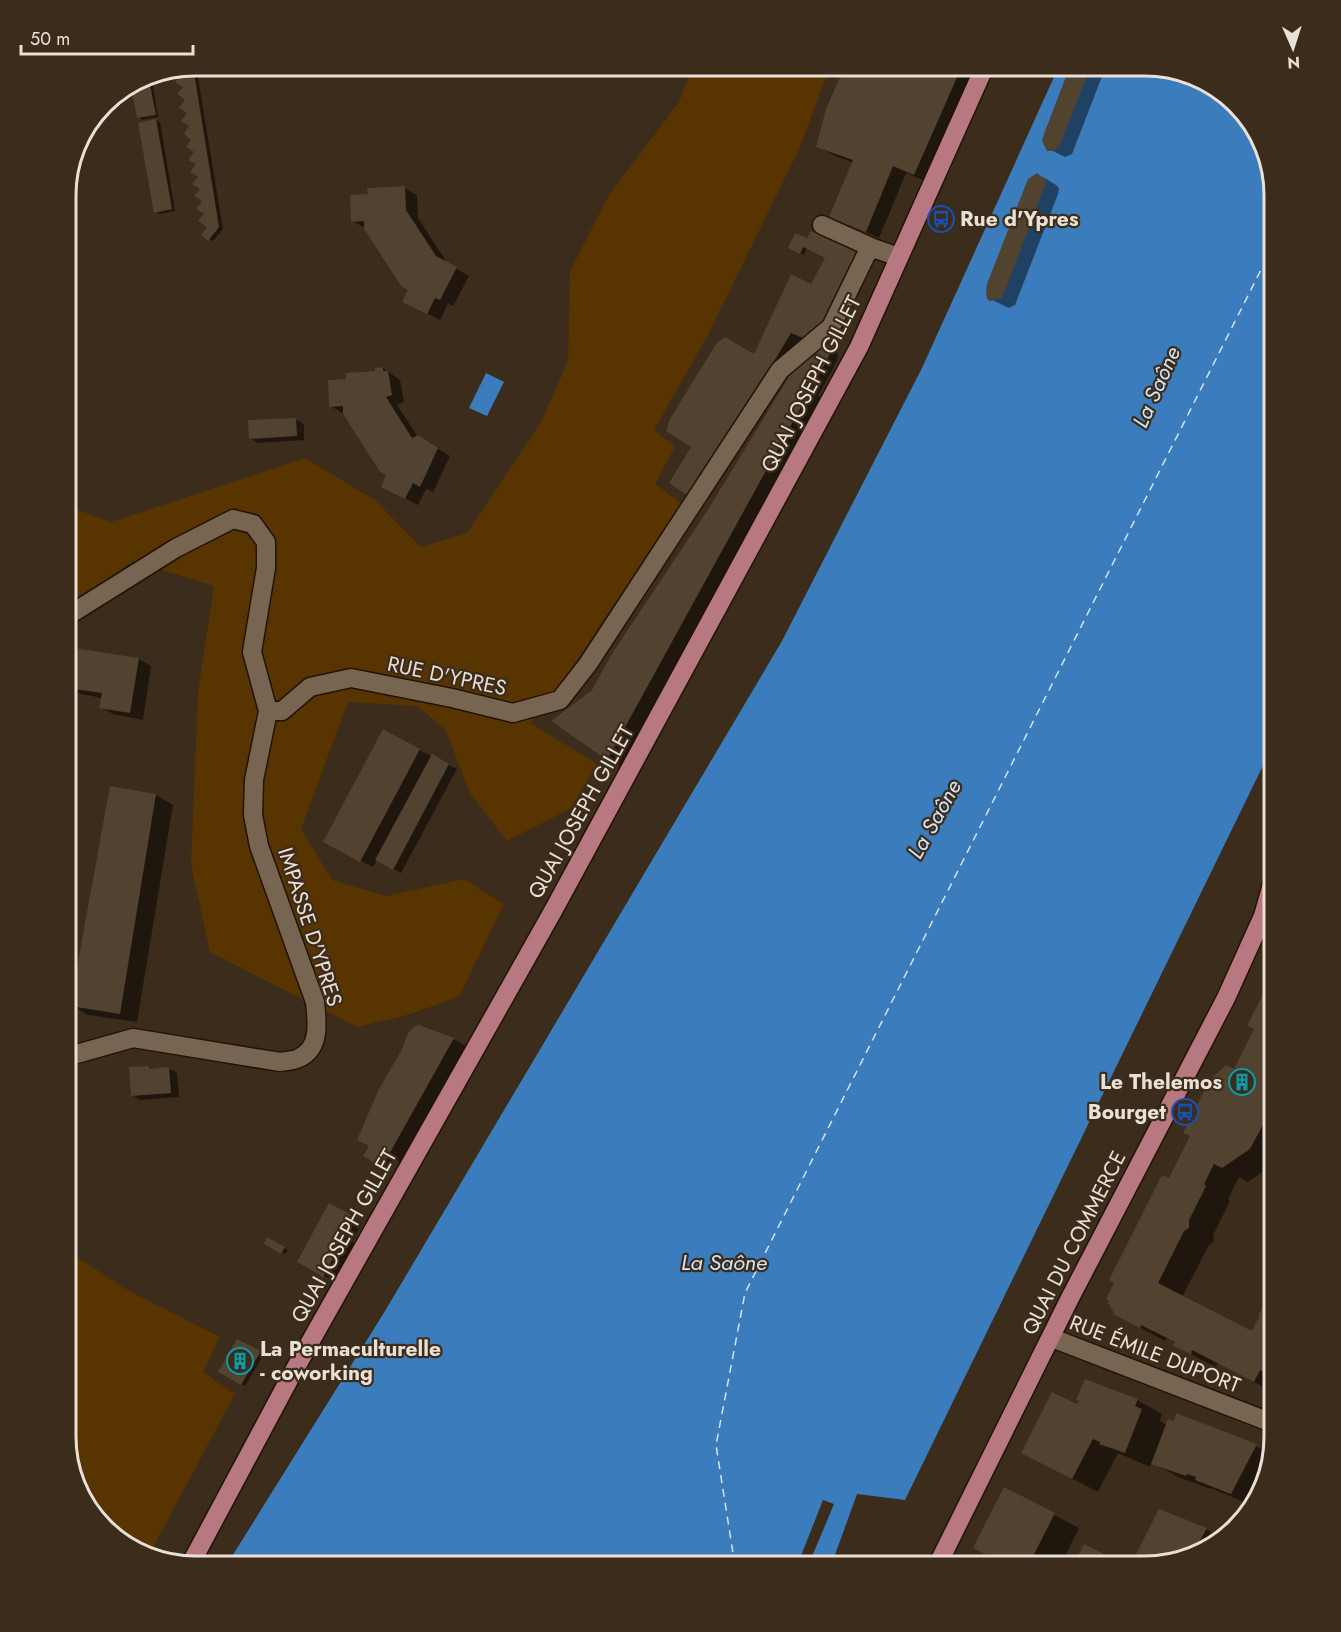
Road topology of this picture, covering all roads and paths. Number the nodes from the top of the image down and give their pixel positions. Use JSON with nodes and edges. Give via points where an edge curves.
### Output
{"nodes":[{"id":1,"x":980,"y":77,"type":"edge"},
{"id":2,"x":822,"y":225,"type":"dead end"},
{"id":3,"x":873,"y":248,"type":"junction"},
{"id":4,"x":899,"y":257,"type":"junction"},
{"id":5,"x":77,"y":610,"type":"edge"},
{"id":6,"x":268,"y":711,"type":"junction"},
{"id":7,"x":1264,"y":913,"type":"edge"},
{"id":8,"x":76,"y":1054,"type":"edge"},
{"id":9,"x":1052,"y":1338,"type":"junction"},
{"id":10,"x":1264,"y":1420,"type":"edge"},
{"id":11,"x":195,"y":1556,"type":"edge"},
{"id":12,"x":943,"y":1556,"type":"edge"}],
"edges":[{"from":1,"to":4,"type":"main road","name":"QUAI JOSEPH GILLET"},
{"from":2,"to":3,"type":"street"},
{"from":3,"to":4,"type":"street"},
{"from":3,"to":6,"type":"street","name":"RUE D'YPRES","via":[[831,327],[780,370],[627,606],[560,700],[513,713],[351,678],[310,687],[282,711]]},
{"from":4,"to":11,"type":"main road","name":"QUAI JOSEPH GILLET","via":[[848,367],[553,911]]},
{"from":5,"to":6,"type":"street","via":[[176,548],[233,519],[253,524],[266,542],[266,568],[252,652]]},
{"from":6,"to":8,"type":"street","name":"IMPASSE D'YPRES","via":[[254,780],[253,814],[259,846],[315,1002],[318,1026],[313,1046],[300,1058],[280,1062],[133,1038]]},
{"from":7,"to":9,"type":"main road","name":"QUAI DU COMMERCE","via":[[1226,998]]},
{"from":9,"to":10,"type":"street","name":"RUE ÉMILE DUPORT"},
{"from":9,"to":12,"type":"main road","name":"QUAI DU COMMERCE"}]}
